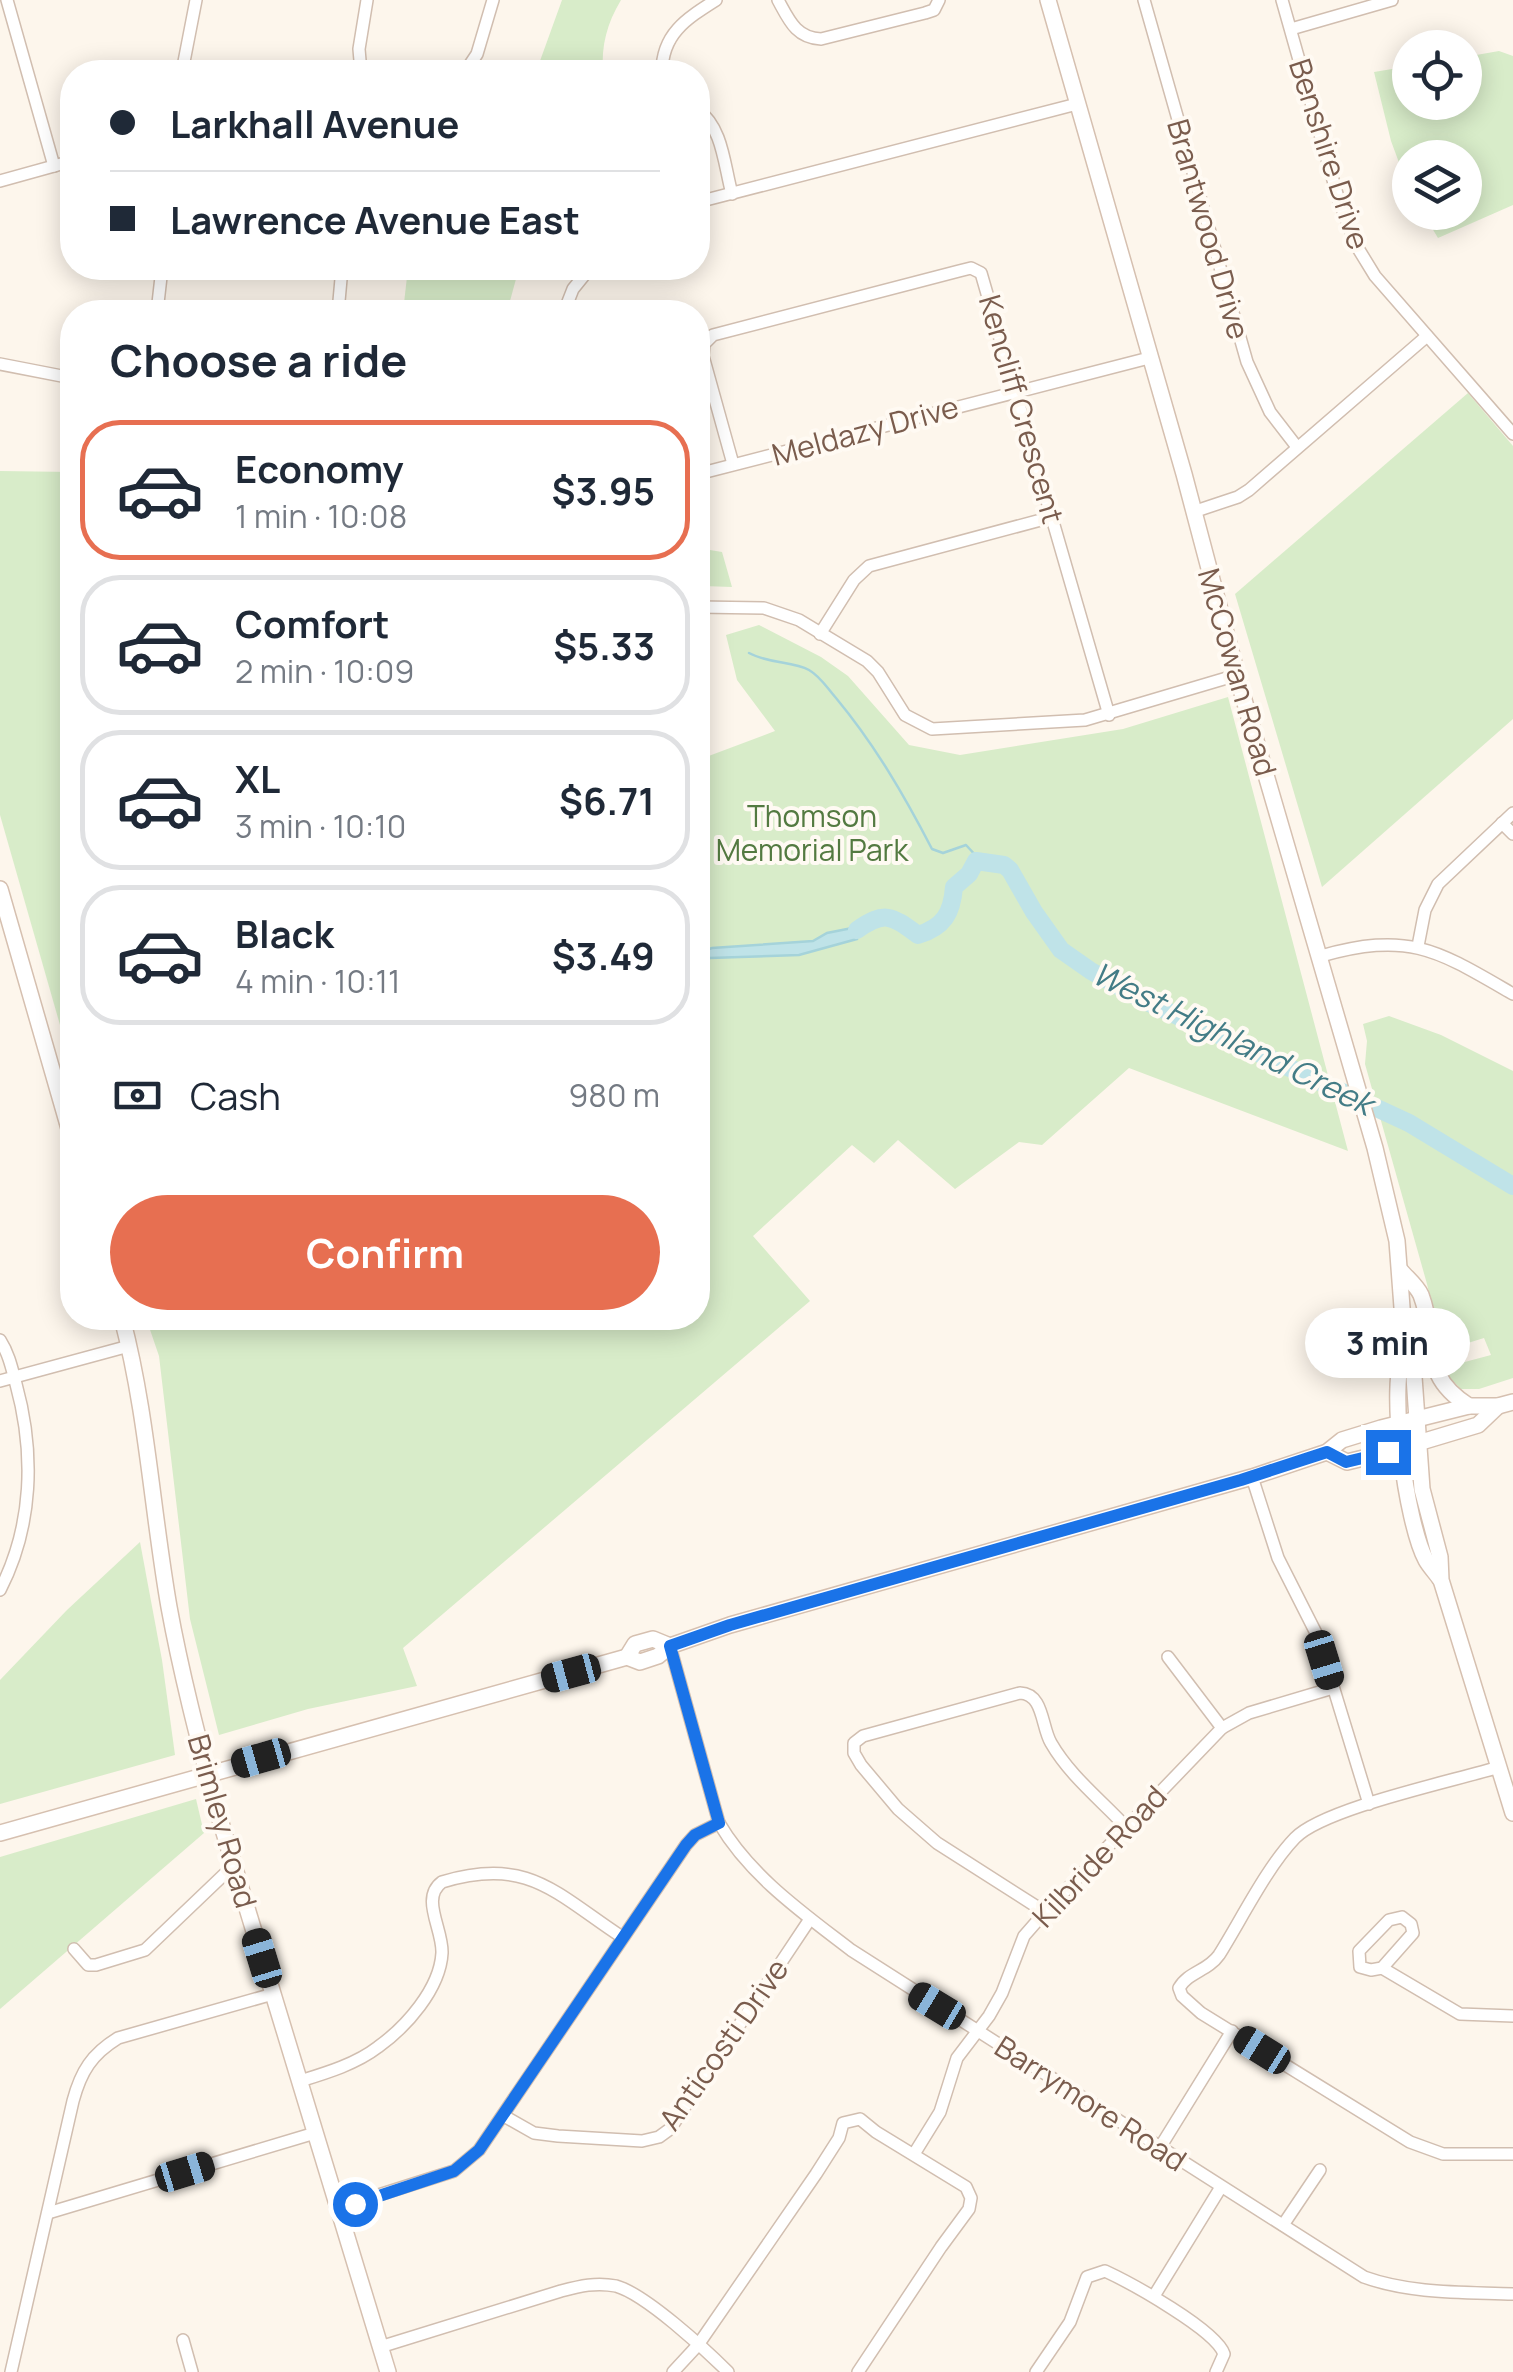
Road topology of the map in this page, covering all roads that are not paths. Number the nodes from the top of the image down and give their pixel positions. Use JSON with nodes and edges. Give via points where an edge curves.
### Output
{"nodes":[{"id":1,"x":7,"y":0,"type":"edge"},
{"id":2,"x":196,"y":0,"type":"edge"},
{"id":3,"x":367,"y":0,"type":"edge"},
{"id":4,"x":493,"y":0,"type":"edge"},
{"id":5,"x":716,"y":0,"type":"edge"},
{"id":6,"x":778,"y":0,"type":"edge"},
{"id":7,"x":939,"y":0,"type":"edge"},
{"id":8,"x":1048,"y":0,"type":"edge"},
{"id":9,"x":1144,"y":0,"type":"edge"},
{"id":10,"x":1282,"y":0,"type":"edge"},
{"id":11,"x":1392,"y":0,"type":"edge"},
{"id":12,"x":1291,"y":29,"type":"junction"},
{"id":13,"x":184,"y":60,"type":"edge"},
{"id":14,"x":360,"y":60,"type":"edge"},
{"id":15,"x":473,"y":60,"type":"edge"},
{"id":16,"x":663,"y":60,"type":"edge"},
{"id":17,"x":1077,"y":104,"type":"junction"},
{"id":18,"x":710,"y":120,"type":"edge"},
{"id":19,"x":60,"y":164,"type":"edge"},
{"id":20,"x":54,"y":166,"type":"junction"},
{"id":21,"x":0,"y":181,"type":"edge"},
{"id":22,"x":732,"y":194,"type":"junction"},
{"id":23,"x":710,"y":199,"type":"edge"},
{"id":24,"x":1427,"y":336,"type":"junction"},
{"id":25,"x":710,"y":339,"type":"edge"},
{"id":26,"x":1149,"y":358,"type":"junction"},
{"id":27,"x":0,"y":364,"type":"edge"},
{"id":28,"x":60,"y":376,"type":"edge"},
{"id":29,"x":710,"y":379,"type":"edge"},
{"id":30,"x":1016,"y":391,"type":"junction"},
{"id":31,"x":1513,"y":434,"type":"edge"},
{"id":32,"x":1298,"y":447,"type":"junction"},
{"id":33,"x":733,"y":464,"type":"junction"},
{"id":34,"x":710,"y":471,"type":"edge"},
{"id":35,"x":1194,"y":512,"type":"junction"},
{"id":36,"x":1052,"y":516,"type":"junction"},
{"id":37,"x":710,"y":607,"type":"edge"},
{"id":38,"x":820,"y":634,"type":"junction"},
{"id":39,"x":1238,"y":675,"type":"junction"},
{"id":40,"x":1110,"y":715,"type":"junction"},
{"id":41,"x":1513,"y":814,"type":"edge"},
{"id":42,"x":1502,"y":824,"type":"junction"},
{"id":43,"x":1513,"y":834,"type":"edge"},
{"id":44,"x":0,"y":889,"type":"edge"},
{"id":45,"x":1418,"y":946,"type":"junction"},
{"id":46,"x":1321,"y":956,"type":"junction"},
{"id":47,"x":1513,"y":994,"type":"edge"},
{"id":48,"x":60,"y":1097,"type":"edge"},
{"id":49,"x":1400,"y":1271,"type":"junction"},
{"id":50,"x":125,"y":1330,"type":"edge"},
{"id":51,"x":0,"y":1340,"type":"edge"},
{"id":52,"x":130,"y":1346,"type":"junction"},
{"id":53,"x":1405,"y":1347,"type":"junction"},
{"id":54,"x":14,"y":1377,"type":"junction"},
{"id":55,"x":0,"y":1381,"type":"edge"},
{"id":56,"x":1506,"y":1404,"type":"edge"},
{"id":57,"x":1469,"y":1406,"type":"junction"},
{"id":58,"x":1416,"y":1419,"type":"junction"},
{"id":59,"x":1399,"y":1423,"type":"junction"},
{"id":60,"x":1409,"y":1446,"type":"junction"},
{"id":61,"x":1327,"y":1452,"type":"junction"},
{"id":62,"x":1252,"y":1477,"type":"junction"},
{"id":63,"x":0,"y":1590,"type":"edge"},
{"id":64,"x":670,"y":1646,"type":"junction"},
{"id":65,"x":1168,"y":1657,"type":"dead end"},
{"id":66,"x":1333,"y":1688,"type":"junction"},
{"id":67,"x":1222,"y":1728,"type":"junction"},
{"id":68,"x":1499,"y":1767,"type":"junction"},
{"id":69,"x":208,"y":1773,"type":"junction"},
{"id":70,"x":1369,"y":1804,"type":"junction"},
{"id":71,"x":1513,"y":1813,"type":"edge"},
{"id":72,"x":719,"y":1823,"type":"junction"},
{"id":73,"x":1126,"y":1827,"type":"junction"},
{"id":74,"x":0,"y":1834,"type":"edge"},
{"id":75,"x":234,"y":1865,"type":"junction"},
{"id":76,"x":1045,"y":1912,"type":"junction"},
{"id":77,"x":810,"y":1919,"type":"junction"},
{"id":78,"x":622,"y":1938,"type":"junction"},
{"id":79,"x":74,"y":1950,"type":"dead end"},
{"id":80,"x":1382,"y":1968,"type":"junction"},
{"id":81,"x":274,"y":1994,"type":"junction"},
{"id":82,"x":1513,"y":2016,"type":"edge"},
{"id":83,"x":978,"y":2030,"type":"junction"},
{"id":84,"x":1232,"y":2031,"type":"junction"},
{"id":85,"x":300,"y":2081,"type":"junction"},
{"id":86,"x":504,"y":2116,"type":"junction"},
{"id":87,"x":315,"y":2133,"type":"junction"},
{"id":88,"x":1159,"y":2149,"type":"junction"},
{"id":89,"x":914,"y":2154,"type":"junction"},
{"id":90,"x":1513,"y":2154,"type":"edge"},
{"id":91,"x":1320,"y":2170,"type":"dead end"},
{"id":92,"x":1221,"y":2187,"type":"junction"},
{"id":93,"x":338,"y":2208,"type":"junction"},
{"id":94,"x":48,"y":2213,"type":"junction"},
{"id":95,"x":1282,"y":2225,"type":"junction"},
{"id":96,"x":1513,"y":2294,"type":"edge"},
{"id":97,"x":1154,"y":2296,"type":"junction"},
{"id":98,"x":183,"y":2340,"type":"dead end"},
{"id":99,"x":698,"y":2345,"type":"junction"},
{"id":100,"x":380,"y":2347,"type":"junction"},
{"id":101,"x":11,"y":2372,"type":"edge"},
{"id":102,"x":192,"y":2372,"type":"edge"},
{"id":103,"x":388,"y":2372,"type":"edge"},
{"id":104,"x":673,"y":2372,"type":"edge"},
{"id":105,"x":728,"y":2372,"type":"edge"},
{"id":106,"x":858,"y":2372,"type":"edge"},
{"id":107,"x":1036,"y":2372,"type":"edge"},
{"id":108,"x":1216,"y":2372,"type":"edge"}],
"edges":[{"from":1,"to":20,"type":"street"},
{"from":2,"to":13,"type":"street"},
{"from":3,"to":14,"type":"street"},
{"from":4,"to":15,"type":"street"},
{"from":5,"to":16,"type":"street","via":[[674,30]]},
{"from":6,"to":7,"type":"street","via":[[794,28],[821,39],[925,13]]},
{"from":8,"to":17,"type":"main road","name":"McCowan Road"},
{"from":9,"to":32,"type":"street","name":"Brantwood Drive","via":[[1247,362],[1270,412]]},
{"from":10,"to":12,"type":"street","name":"Benshire Drive"},
{"from":11,"to":12,"type":"street"},
{"from":12,"to":24,"type":"street","name":"Benshire Drive","via":[[1352,236],[1368,267]]},
{"from":17,"to":22,"type":"street"},
{"from":17,"to":26,"type":"main road","name":"McCowan Road"},
{"from":18,"to":22,"type":"street"},
{"from":19,"to":20,"type":"street"},
{"from":20,"to":21,"type":"street"},
{"from":22,"to":23,"type":"street"},
{"from":24,"to":31,"type":"street","name":"Benshire Drive"},
{"from":24,"to":32,"type":"street"},
{"from":25,"to":30,"type":"street","name":"Kencliff Crescent","via":[[971,268],[984,279]]},
{"from":26,"to":30,"type":"street","name":"Meldazy Drive"},
{"from":26,"to":35,"type":"main road","name":"McCowan Road"},
{"from":27,"to":28,"type":"street"},
{"from":29,"to":33,"type":"street","name":"Kencliff Crescent"},
{"from":30,"to":33,"type":"street","name":"Meldazy Drive"},
{"from":30,"to":36,"type":"street","name":"Kencliff Crescent"},
{"from":32,"to":35,"type":"street","via":[[1238,498]]},
{"from":33,"to":34,"type":"street","name":"Meldazy Drive"},
{"from":35,"to":39,"type":"main road","name":"McCowan Road"},
{"from":36,"to":38,"type":"street","via":[[868,566]]},
{"from":36,"to":40,"type":"street","name":"Kencliff Crescent"},
{"from":37,"to":38,"type":"street","via":[[776,610]]},
{"from":38,"to":40,"type":"street","via":[[867,661],[905,715],[932,729]]},
{"from":39,"to":40,"type":"street"},
{"from":39,"to":46,"type":"main road","name":"McCowan Road"},
{"from":41,"to":42,"type":"street"},
{"from":42,"to":43,"type":"street"},
{"from":42,"to":45,"type":"street","via":[[1434,889]]},
{"from":44,"to":48,"type":"main road"},
{"from":45,"to":46,"type":"street","via":[[1371,944]]},
{"from":45,"to":47,"type":"street"},
{"from":46,"to":49,"type":"main road","name":"McCowan Road","via":[[1392,1218]]},
{"from":49,"to":53,"type":"main road","name":"McCowan Road"},
{"from":49,"to":57,"type":"main road","via":[[1420,1292],[1445,1390]]},
{"from":50,"to":52,"type":"main road","name":"Brimley Road"},
{"from":51,"to":54,"type":"street"},
{"from":52,"to":54,"type":"street"},
{"from":52,"to":69,"type":"main road","name":"Brimley Road","via":[[168,1604]]},
{"from":53,"to":58,"type":"main road","name":"McCowan Road","via":[[1413,1363]]},
{"from":53,"to":59,"type":"main road","name":"McCowan Road","via":[[1397,1364]]},
{"from":54,"to":55,"type":"street"},
{"from":54,"to":63,"type":"street","via":[[28,1429],[28,1490],[14,1562]]},
{"from":56,"to":57,"type":"main road"},
{"from":56,"to":60,"type":"main road","via":[[1478,1425]]},
{"from":57,"to":58,"type":"main road"},
{"from":58,"to":59,"type":"main road"},
{"from":58,"to":60,"type":"main road","name":"McCowan Road"},
{"from":59,"to":60,"type":"main road","name":"McCowan Road"},
{"from":59,"to":61,"type":"main road","via":[[1342,1440]]},
{"from":60,"to":61,"type":"main road","via":[[1346,1462]]},
{"from":60,"to":68,"type":"main road","name":"McCowan Road","via":[[1441,1580]]},
{"from":61,"to":62,"type":"main road"},
{"from":62,"to":64,"type":"main road"},
{"from":62,"to":66,"type":"street"},
{"from":64,"to":69,"type":"main road","via":[[653,1640],[635,1644],[627,1657]]},
{"from":64,"to":72,"type":"street","name":"Barrymore Road"},
{"from":65,"to":67,"type":"street"},
{"from":66,"to":67,"type":"street","name":"Kilbride Road"},
{"from":66,"to":70,"type":"street"},
{"from":67,"to":73,"type":"street","name":"Kilbride Road"},
{"from":68,"to":70,"type":"street"},
{"from":68,"to":71,"type":"main road","name":"McCowan Road"},
{"from":69,"to":74,"type":"main road"},
{"from":69,"to":75,"type":"main road","name":"Brimley Road"},
{"from":70,"to":84,"type":"street","via":[[1295,1838],[1211,1966],[1184,1979],[1179,1988],[1188,2002]]},
{"from":72,"to":77,"type":"street","name":"Barrymore Road","via":[[746,1862]]},
{"from":72,"to":78,"type":"street","via":[[686,1845]]},
{"from":73,"to":76,"type":"street","name":"Kilbride Road"},
{"from":73,"to":76,"type":"street","via":[[1056,1752],[1029,1693],[854,1743],[861,1765],[898,1809],[937,1843]]},
{"from":75,"to":79,"type":"street","via":[[145,1950],[96,1965]]},
{"from":75,"to":81,"type":"main road","name":"Brimley Road"},
{"from":76,"to":83,"type":"street","name":"Kilbride Road","via":[[1024,1936],[1002,1993]]},
{"from":77,"to":83,"type":"street","name":"Barrymore Road","via":[[887,1976]]},
{"from":77,"to":86,"type":"street","name":"Anticosti Drive","via":[[659,2137],[534,2133]]},
{"from":78,"to":85,"type":"street","via":[[532,1878],[506,1872],[442,1882],[431,1902],[442,1955],[422,2002],[378,2048]]},
{"from":78,"to":86,"type":"street"},
{"from":80,"to":80,"type":"street","via":[[1360,1967],[1358,1951],[1389,1920],[1402,1917],[1413,1933]]},
{"from":80,"to":82,"type":"street","via":[[1460,2014]]},
{"from":81,"to":85,"type":"main road","name":"Brimley Road"},
{"from":81,"to":94,"type":"street","via":[[142,2029],[100,2050],[78,2082]]},
{"from":83,"to":88,"type":"street","name":"Barrymore Road"},
{"from":83,"to":89,"type":"street","name":"Kilbride Road","via":[[957,2058],[940,2112]]},
{"from":84,"to":88,"type":"street"},
{"from":84,"to":90,"type":"street","via":[[1426,2150]]},
{"from":85,"to":87,"type":"main road","name":"Brimley Road"},
{"from":86,"to":93,"type":"street","via":[[454,2171]]},
{"from":87,"to":93,"type":"main road","name":"Brimley Road"},
{"from":87,"to":94,"type":"street"},
{"from":88,"to":92,"type":"street","name":"Barrymore Road"},
{"from":89,"to":99,"type":"street","via":[[860,2118],[844,2122],[816,2174]]},
{"from":89,"to":106,"type":"street","via":[[966,2187],[970,2209]]},
{"from":91,"to":95,"type":"street"},
{"from":92,"to":95,"type":"street","name":"Barrymore Road"},
{"from":92,"to":97,"type":"street"},
{"from":93,"to":100,"type":"main road","name":"Brimley Road"},
{"from":94,"to":101,"type":"street"},
{"from":95,"to":96,"type":"street","name":"Barrymore Road","via":[[1380,2283]]},
{"from":97,"to":107,"type":"street","via":[[1106,2272],[1087,2277],[1070,2322]]},
{"from":97,"to":108,"type":"street","via":[[1216,2340],[1224,2354]]},
{"from":98,"to":102,"type":"street"},
{"from":99,"to":100,"type":"street","via":[[632,2292],[587,2284]]},
{"from":99,"to":104,"type":"street"},
{"from":99,"to":105,"type":"street"},
{"from":100,"to":103,"type":"main road","name":"Brimley Road"}]}
